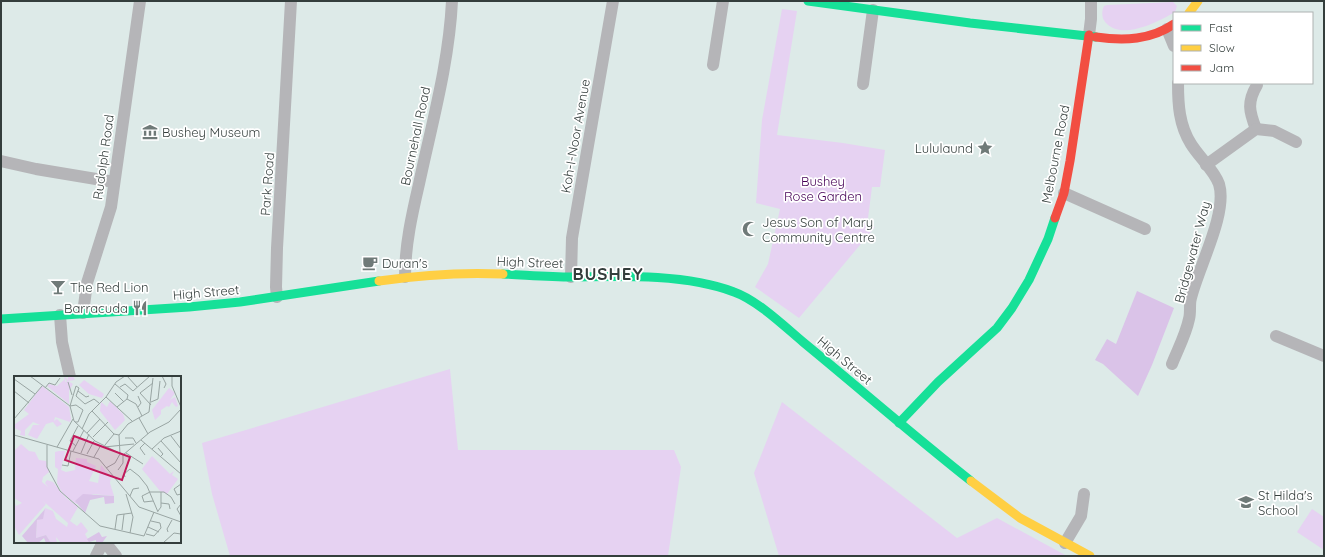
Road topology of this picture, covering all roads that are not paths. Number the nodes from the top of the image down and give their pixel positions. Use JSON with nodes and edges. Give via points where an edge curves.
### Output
{"nodes":[{"id":1,"x":140,"y":1,"type":"edge"},
{"id":2,"x":291,"y":1,"type":"edge"},
{"id":3,"x":452,"y":1,"type":"edge"},
{"id":4,"x":614,"y":1,"type":"edge"},
{"id":5,"x":723,"y":1,"type":"edge"},
{"id":6,"x":808,"y":1,"type":"edge"},
{"id":7,"x":1091,"y":1,"type":"edge"},
{"id":8,"x":1198,"y":1,"type":"edge"},
{"id":9,"x":873,"y":10,"type":"junction"},
{"id":10,"x":1190,"y":12,"type":"edge"},
{"id":11,"x":1171,"y":27,"type":"edge"},
{"id":12,"x":1089,"y":35,"type":"junction"},
{"id":13,"x":1173,"y":40,"type":"edge"},
{"id":14,"x":713,"y":65,"type":"dead end"},
{"id":15,"x":863,"y":84,"type":"dead end"},
{"id":16,"x":1178,"y":84,"type":"edge"},
{"id":17,"x":1257,"y":85,"type":"dead end"},
{"id":18,"x":1256,"y":129,"type":"junction"},
{"id":19,"x":1296,"y":142,"type":"dead end"},
{"id":20,"x":1,"y":161,"type":"edge"},
{"id":21,"x":1206,"y":165,"type":"junction"},
{"id":22,"x":114,"y":182,"type":"junction"},
{"id":23,"x":1064,"y":193,"type":"junction"},
{"id":24,"x":1145,"y":229,"type":"dead end"},
{"id":25,"x":405,"y":277,"type":"junction"},
{"id":26,"x":572,"y":277,"type":"junction"},
{"id":27,"x":277,"y":297,"type":"junction"},
{"id":28,"x":82,"y":313,"type":"junction"},
{"id":29,"x":60,"y":315,"type":"junction"},
{"id":30,"x":1,"y":319,"type":"edge"},
{"id":31,"x":1276,"y":336,"type":"dead end"},
{"id":32,"x":1324,"y":356,"type":"edge"},
{"id":33,"x":1172,"y":364,"type":"dead end"},
{"id":34,"x":70,"y":376,"type":"edge"},
{"id":35,"x":899,"y":423,"type":"junction"},
{"id":36,"x":1084,"y":494,"type":"dead end"},
{"id":37,"x":103,"y":543,"type":"edge"},
{"id":38,"x":1065,"y":543,"type":"junction"},
{"id":39,"x":96,"y":556,"type":"edge"},
{"id":40,"x":116,"y":556,"type":"edge"},
{"id":41,"x":1090,"y":556,"type":"edge"}],
"edges":[{"from":1,"to":22,"type":"street","name":"Rudolph Road"},
{"from":2,"to":27,"type":"street","name":"Park Road","via":[[276,256]]},
{"from":3,"to":25,"type":"street","name":"Bournehall Road","via":[[445,65],[409,229]]},
{"from":4,"to":26,"type":"street","name":"Koh-I-Noor Avenue","via":[[572,238]]},
{"from":5,"to":14,"type":"street"},
{"from":6,"to":9,"type":"main road"},
{"from":7,"to":12,"type":"street","name":"Melbourne Road"},
{"from":8,"to":10,"type":"main road"},
{"from":9,"to":12,"type":"main road","via":[[1026,31]]},
{"from":9,"to":15,"type":"street"},
{"from":11,"to":12,"type":"main road","via":[[1147,37],[1127,39]]},
{"from":11,"to":13,"type":"street"},
{"from":12,"to":23,"type":"main road","name":"Melbourne Road"},
{"from":16,"to":21,"type":"street","name":"Bridgewater Way","via":[[1180,117],[1191,144]]},
{"from":17,"to":18,"type":"street","via":[[1249,105]]},
{"from":18,"to":19,"type":"street","via":[[1274,132]]},
{"from":18,"to":21,"type":"street"},
{"from":20,"to":22,"type":"street"},
{"from":21,"to":33,"type":"street","name":"Bridgewater Way","via":[[1218,182],[1221,200],[1219,212],[1191,297],[1187,328]]},
{"from":22,"to":28,"type":"street","name":"Rudolph Road","via":[[111,207],[87,284]]},
{"from":23,"to":24,"type":"street"},
{"from":23,"to":35,"type":"main road","name":"Melbourne Road","via":[[1048,239],[1029,280],[1012,308],[997,328],[938,382]]},
{"from":25,"to":26,"type":"main road","name":"High Street","via":[[476,273]]},
{"from":25,"to":27,"type":"main road","name":"High Street"},
{"from":26,"to":35,"type":"main road","name":"High Street","via":[[673,279],[700,282],[735,292],[752,301]]},
{"from":27,"to":28,"type":"main road","name":"High Street","via":[[190,307]]},
{"from":28,"to":29,"type":"main road","name":"High Street"},
{"from":29,"to":30,"type":"main road","name":"High Street"},
{"from":29,"to":34,"type":"street","via":[[62,342]]},
{"from":31,"to":32,"type":"street"},
{"from":35,"to":38,"type":"main road","name":"High Street","via":[[1020,518]]},
{"from":36,"to":38,"type":"street","via":[[1081,516]]},
{"from":37,"to":39,"type":"street"},
{"from":37,"to":40,"type":"street"},
{"from":38,"to":41,"type":"main road","name":"High Street"}]}
